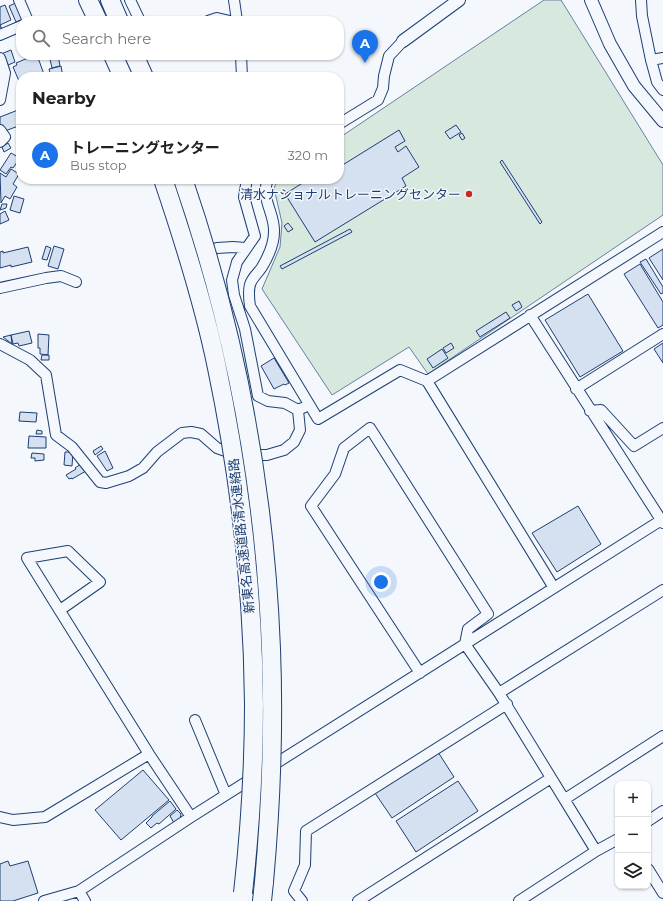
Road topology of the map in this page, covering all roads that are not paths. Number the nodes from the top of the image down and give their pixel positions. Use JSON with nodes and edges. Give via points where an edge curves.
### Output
{"nodes":[{"id":1,"x":19,"y":0,"type":"edge"},
{"id":2,"x":88,"y":0,"type":"edge"},
{"id":3,"x":110,"y":0,"type":"edge"},
{"id":4,"x":130,"y":0,"type":"edge"},
{"id":5,"x":234,"y":0,"type":"edge"},
{"id":6,"x":459,"y":0,"type":"edge"},
{"id":7,"x":591,"y":0,"type":"edge"},
{"id":8,"x":640,"y":0,"type":"edge"},
{"id":9,"x":26,"y":16,"type":"edge"},
{"id":10,"x":96,"y":16,"type":"edge"},
{"id":11,"x":117,"y":16,"type":"edge"},
{"id":12,"x":138,"y":16,"type":"edge"},
{"id":13,"x":236,"y":16,"type":"edge"},
{"id":14,"x":16,"y":28,"type":"edge"},
{"id":15,"x":0,"y":35,"type":"edge"},
{"id":16,"x":402,"y":41,"type":"joint"},
{"id":17,"x":0,"y":58,"type":"edge"},
{"id":18,"x":663,"y":58,"type":"edge"},
{"id":19,"x":116,"y":60,"type":"edge"},
{"id":20,"x":136,"y":60,"type":"edge"},
{"id":21,"x":241,"y":60,"type":"edge"},
{"id":22,"x":651,"y":60,"type":"junction"},
{"id":23,"x":122,"y":72,"type":"edge"},
{"id":24,"x":142,"y":72,"type":"edge"},
{"id":25,"x":242,"y":72,"type":"edge"},
{"id":26,"x":663,"y":90,"type":"edge"},
{"id":27,"x":0,"y":100,"type":"edge"},
{"id":28,"x":663,"y":120,"type":"edge"},
{"id":29,"x":344,"y":121,"type":"edge"},
{"id":30,"x":0,"y":130,"type":"edge"},
{"id":31,"x":0,"y":142,"type":"edge"},
{"id":32,"x":165,"y":184,"type":"edge"},
{"id":33,"x":185,"y":184,"type":"edge"},
{"id":34,"x":246,"y":184,"type":"edge"},
{"id":35,"x":266,"y":184,"type":"edge"},
{"id":36,"x":663,"y":232,"type":"edge"},
{"id":37,"x":217,"y":248,"type":"dead end"},
{"id":38,"x":245,"y":248,"type":"junction"},
{"id":39,"x":76,"y":282,"type":"dead end"},
{"id":40,"x":0,"y":288,"type":"edge"},
{"id":41,"x":530,"y":315,"type":"junction"},
{"id":42,"x":663,"y":334,"type":"edge"},
{"id":43,"x":0,"y":344,"type":"edge"},
{"id":44,"x":427,"y":381,"type":"junction"},
{"id":45,"x":576,"y":388,"type":"junction"},
{"id":46,"x":309,"y":405,"type":"junction"},
{"id":47,"x":298,"y":410,"type":"junction"},
{"id":48,"x":590,"y":411,"type":"junction"},
{"id":49,"x":663,"y":428,"type":"edge"},
{"id":50,"x":662,"y":521,"type":"edge"},
{"id":51,"x":554,"y":588,"type":"junction"},
{"id":52,"x":663,"y":590,"type":"edge"},
{"id":53,"x":60,"y":610,"type":"junction"},
{"id":54,"x":465,"y":644,"type":"junction"},
{"id":55,"x":420,"y":672,"type":"junction"},
{"id":56,"x":499,"y":693,"type":"junction"},
{"id":57,"x":507,"y":704,"type":"junction"},
{"id":58,"x":195,"y":720,"type":"dead end"},
{"id":59,"x":663,"y":736,"type":"edge"},
{"id":60,"x":149,"y":754,"type":"junction"},
{"id":61,"x":551,"y":778,"type":"junction"},
{"id":62,"x":226,"y":795,"type":"junction"},
{"id":63,"x":565,"y":799,"type":"junction"},
{"id":64,"x":663,"y":811,"type":"edge"},
{"id":65,"x":0,"y":817,"type":"edge"},
{"id":66,"x":191,"y":817,"type":"junction"},
{"id":67,"x":651,"y":819,"type":"edge"},
{"id":68,"x":615,"y":841,"type":"edge"},
{"id":69,"x":596,"y":851,"type":"junction"},
{"id":70,"x":651,"y":873,"type":"edge"},
{"id":71,"x":661,"y":887,"type":"edge"},
{"id":72,"x":79,"y":891,"type":"junction"},
{"id":73,"x":243,"y":897,"type":"edge"},
{"id":74,"x":44,"y":901,"type":"edge"},
{"id":75,"x":85,"y":901,"type":"edge"},
{"id":76,"x":262,"y":901,"type":"edge"},
{"id":77,"x":302,"y":901,"type":"edge"},
{"id":78,"x":358,"y":901,"type":"edge"},
{"id":79,"x":519,"y":901,"type":"edge"}],
"edges":[{"from":1,"to":9,"type":"street"},
{"from":2,"to":10,"type":"highway"},
{"from":3,"to":11,"type":"highway"},
{"from":4,"to":12,"type":"street"},
{"from":5,"to":13,"type":"street"},
{"from":6,"to":16,"type":"street"},
{"from":7,"to":28,"type":"street","via":[[610,44],[634,86]]},
{"from":8,"to":22,"type":"street"},
{"from":14,"to":15,"type":"street"},
{"from":16,"to":29,"type":"street","via":[[389,56],[378,100]]},
{"from":17,"to":27,"type":"street","via":[[5,73]]},
{"from":18,"to":22,"type":"street"},
{"from":19,"to":23,"type":"highway"},
{"from":20,"to":24,"type":"highway"},
{"from":21,"to":25,"type":"street"},
{"from":22,"to":26,"type":"street","via":[[656,82]]},
{"from":30,"to":31,"type":"street","via":[[5,137]]},
{"from":32,"to":73,"type":"highway","name":"新東名高速道路清水連絡路","bridge":true,"via":[[181,233],[217,367],[236,468],[247,564],[254,703],[249,837]]},
{"from":33,"to":76,"type":"highway","name":"新東名高速道路清水連絡路","bridge":true,"via":[[214,277],[235,364],[253,465],[266,562],[272,703],[270,797]]},
{"from":34,"to":38,"type":"street","via":[[244,197],[255,236]]},
{"from":35,"to":46,"type":"street","via":[[266,200],[272,216],[274,233],[269,254],[250,283],[250,306]]},
{"from":36,"to":41,"type":"street"},
{"from":37,"to":38,"type":"street"},
{"from":38,"to":47,"type":"street","via":[[237,262],[232,280],[258,396],[268,401],[285,403]]},
{"from":39,"to":40,"type":"street","via":[[61,276]]},
{"from":41,"to":44,"type":"street"},
{"from":41,"to":45,"type":"street"},
{"from":42,"to":45,"type":"street"},
{"from":43,"to":47,"type":"street","via":[[30,360],[46,375],[56,435],[72,447],[100,482],[129,476],[143,468],[157,452],[182,433],[201,434],[218,448],[237,455],[267,455],[284,450],[294,442],[300,430]]},
{"from":44,"to":46,"type":"street","via":[[400,370],[318,419]]},
{"from":44,"to":51,"type":"street"},
{"from":45,"to":48,"type":"street"},
{"from":46,"to":47,"type":"street"},
{"from":48,"to":49,"type":"street","via":[[600,410],[634,446]]},
{"from":48,"to":50,"type":"street"},
{"from":50,"to":51,"type":"street"},
{"from":51,"to":54,"type":"street"},
{"from":52,"to":56,"type":"street"},
{"from":53,"to":53,"type":"street","via":[[35,571],[27,558],[68,551],[100,582]]},
{"from":53,"to":60,"type":"street"},
{"from":54,"to":55,"type":"street"},
{"from":54,"to":55,"type":"street","via":[[468,629],[488,614],[370,428],[344,448],[335,474],[311,506]]},
{"from":54,"to":56,"type":"street"},
{"from":55,"to":62,"type":"street"},
{"from":56,"to":57,"type":"street"},
{"from":57,"to":61,"type":"street"},
{"from":57,"to":77,"type":"street","via":[[306,831],[305,865],[294,891]]},
{"from":58,"to":62,"type":"street"},
{"from":59,"to":63,"type":"street"},
{"from":60,"to":65,"type":"street","via":[[45,817],[13,820]]},
{"from":60,"to":66,"type":"street"},
{"from":61,"to":63,"type":"street"},
{"from":61,"to":78,"type":"street"},
{"from":62,"to":66,"type":"street"},
{"from":63,"to":69,"type":"street"},
{"from":64,"to":67,"type":"street"},
{"from":66,"to":72,"type":"street"},
{"from":68,"to":69,"type":"street"},
{"from":69,"to":79,"type":"street"},
{"from":70,"to":71,"type":"street"},
{"from":72,"to":74,"type":"street"},
{"from":72,"to":75,"type":"street"}]}
